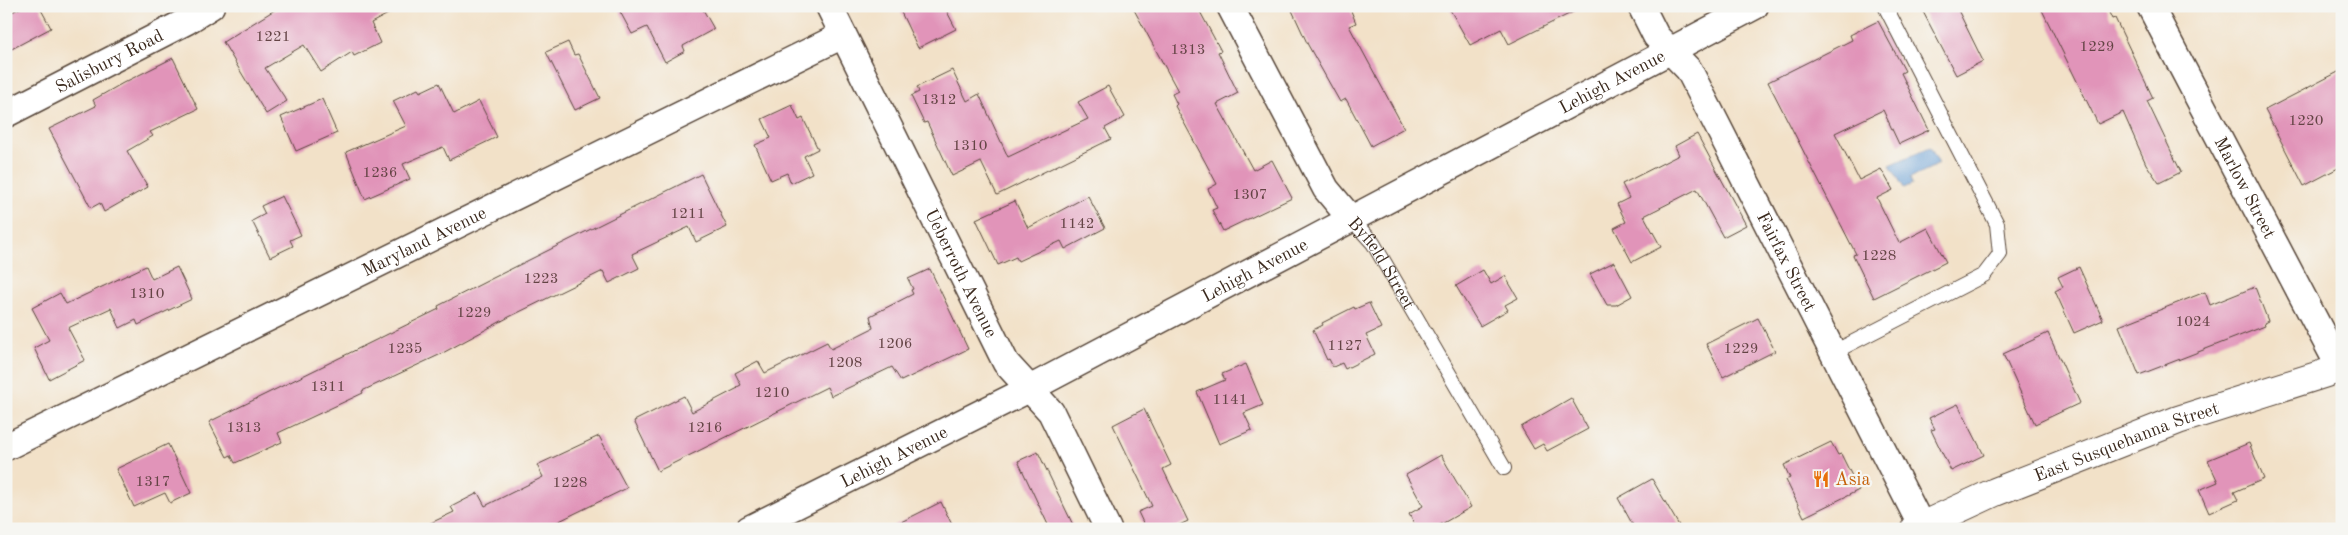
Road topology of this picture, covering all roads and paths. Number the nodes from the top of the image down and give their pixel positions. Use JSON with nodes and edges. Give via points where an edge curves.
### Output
{"nodes":[{"id":1,"x":210,"y":6,"type":"edge"},
{"id":2,"x":829,"y":6,"type":"edge"},
{"id":3,"x":1230,"y":6,"type":"edge"},
{"id":4,"x":1641,"y":6,"type":"edge"},
{"id":5,"x":1755,"y":6,"type":"edge"},
{"id":6,"x":1885,"y":6,"type":"edge"},
{"id":7,"x":2150,"y":6,"type":"edge"},
{"id":8,"x":842,"y":35,"type":"junction"},
{"id":9,"x":1672,"y":51,"type":"junction"},
{"id":10,"x":6,"y":114,"type":"edge"},
{"id":11,"x":1351,"y":220,"type":"junction"},
{"id":12,"x":1834,"y":352,"type":"junction"},
{"id":13,"x":2341,"y":368,"type":"edge"},
{"id":14,"x":1031,"y":388,"type":"junction"},
{"id":15,"x":6,"y":446,"type":"edge"},
{"id":16,"x":1504,"y":468,"type":"dead end"},
{"id":17,"x":1920,"y":528,"type":"edge"},
{"id":18,"x":750,"y":529,"type":"edge"},
{"id":19,"x":1108,"y":529,"type":"edge"}],
"edges":[{"from":1,"to":10,"type":"street","name":"Salisbury Road"},
{"from":2,"to":8,"type":"street","name":"Ueberroth Avenue"},
{"from":3,"to":11,"type":"street","name":"Byfield Street","via":[[1326,190]]},
{"from":4,"to":9,"type":"street","name":"Fairfax Street","via":[[1656,36]]},
{"from":5,"to":9,"type":"street","name":"Lehigh Avenue"},
{"from":6,"to":12,"type":"lane","via":[[1997,224],[2000,254],[1984,275]]},
{"from":7,"to":13,"type":"street","name":"Marlow Street"},
{"from":8,"to":14,"type":"street","name":"Ueberroth Avenue","via":[[1006,362]]},
{"from":8,"to":15,"type":"street","name":"Maryland Avenue"},
{"from":9,"to":11,"type":"street","name":"Lehigh Avenue"},
{"from":9,"to":12,"type":"street","name":"Fairfax Street","via":[[1690,70]]},
{"from":11,"to":14,"type":"street","name":"Lehigh Avenue"},
{"from":11,"to":16,"type":"lane","name":"Byfield Street","via":[[1373,243]]},
{"from":12,"to":17,"type":"street","name":"Fairfax Street"},
{"from":13,"to":17,"type":"main road","name":"East Susquehanna Street","via":[[2178,420],[1995,492]]},
{"from":14,"to":18,"type":"street","name":"Lehigh Avenue"},
{"from":14,"to":19,"type":"street","name":"Ueberroth Avenue","via":[[1051,412]]}]}
